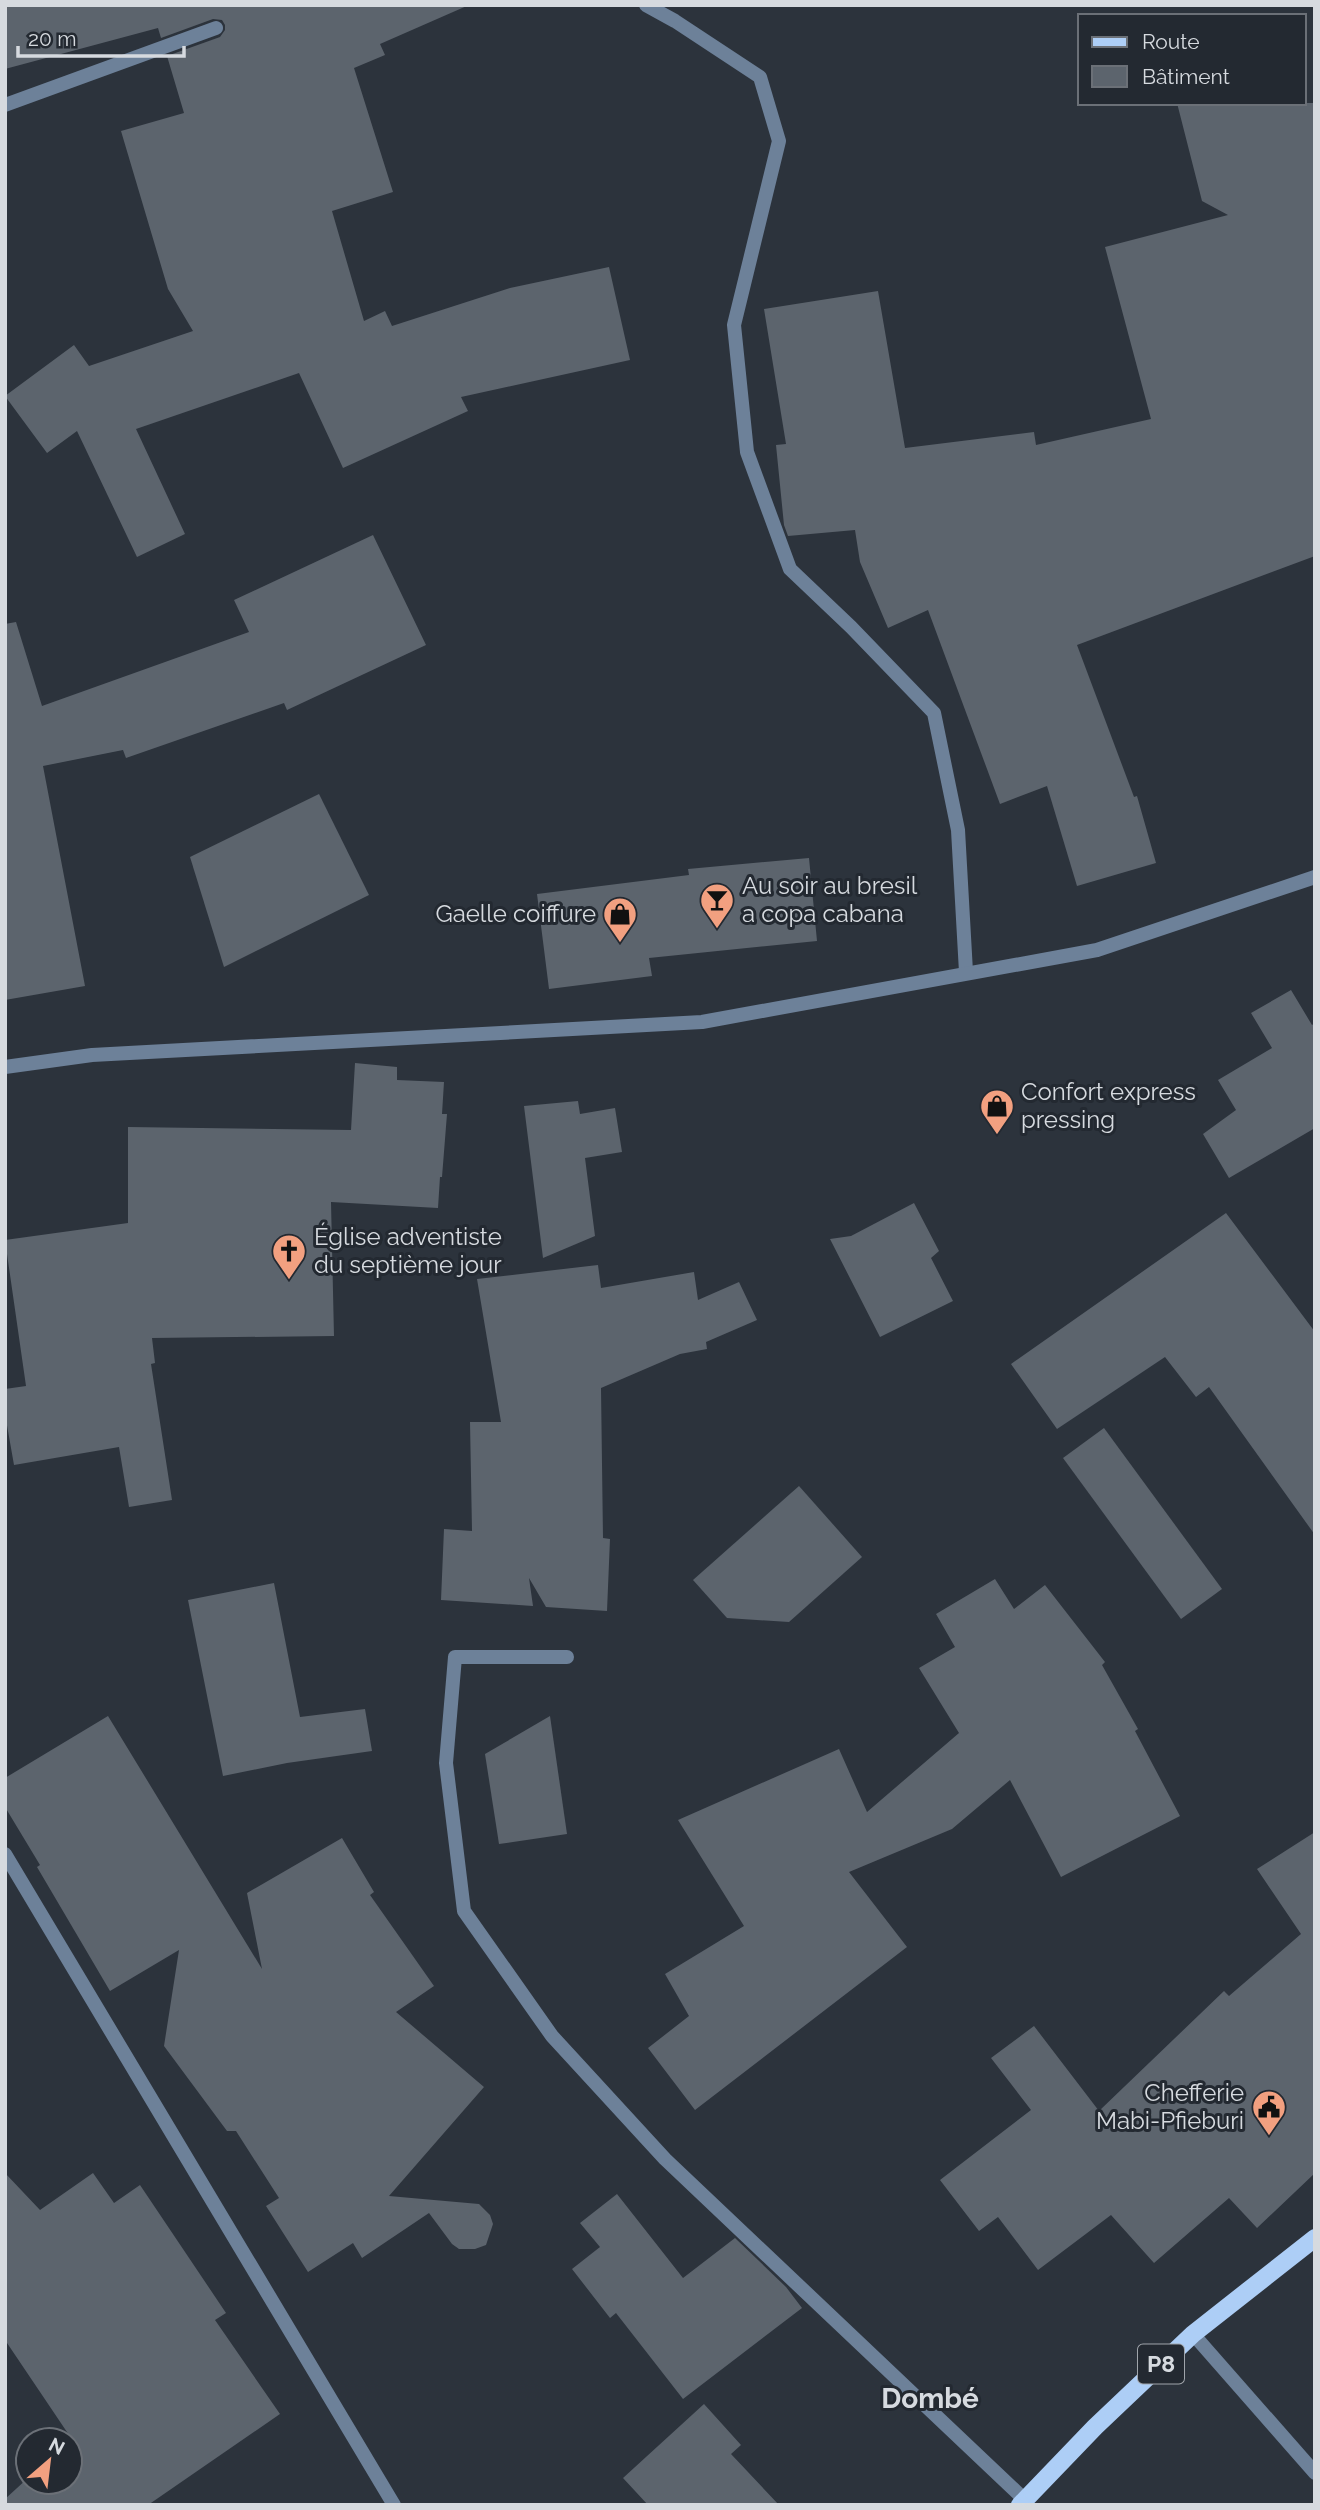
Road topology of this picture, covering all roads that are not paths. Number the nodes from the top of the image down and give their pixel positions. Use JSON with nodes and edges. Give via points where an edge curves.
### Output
{"nodes":[{"id":1,"x":646,"y":5,"type":"edge"},
{"id":2,"x":216,"y":28,"type":"dead end"},
{"id":3,"x":5,"y":105,"type":"edge"},
{"id":4,"x":1315,"y":877,"type":"edge"},
{"id":5,"x":966,"y":972,"type":"junction"},
{"id":6,"x":5,"y":1067,"type":"edge"},
{"id":7,"x":566,"y":1657,"type":"dead end"},
{"id":8,"x":5,"y":1854,"type":"edge"},
{"id":9,"x":1315,"y":2238,"type":"edge"},
{"id":10,"x":1193,"y":2334,"type":"junction"},
{"id":11,"x":1315,"y":2473,"type":"edge"},
{"id":12,"x":1023,"y":2502,"type":"edge"},
{"id":13,"x":394,"y":2505,"type":"edge"}],
"edges":[{"from":1,"to":5,"type":"street","via":[[760,77],[779,141],[734,326],[747,452],[790,569],[934,713],[958,830]]},
{"from":2,"to":3,"type":"street"},
{"from":4,"to":5,"type":"street","via":[[1097,950]]},
{"from":5,"to":6,"type":"street","via":[[702,1022],[92,1055]]},
{"from":7,"to":12,"type":"street","via":[[455,1657],[446,1763],[464,1911],[552,2036],[665,2159]]},
{"from":8,"to":13,"type":"street"},
{"from":9,"to":10,"type":"main road","number":"P8"},
{"from":10,"to":11,"type":"street"},
{"from":10,"to":12,"type":"main road","number":"P8"}]}
